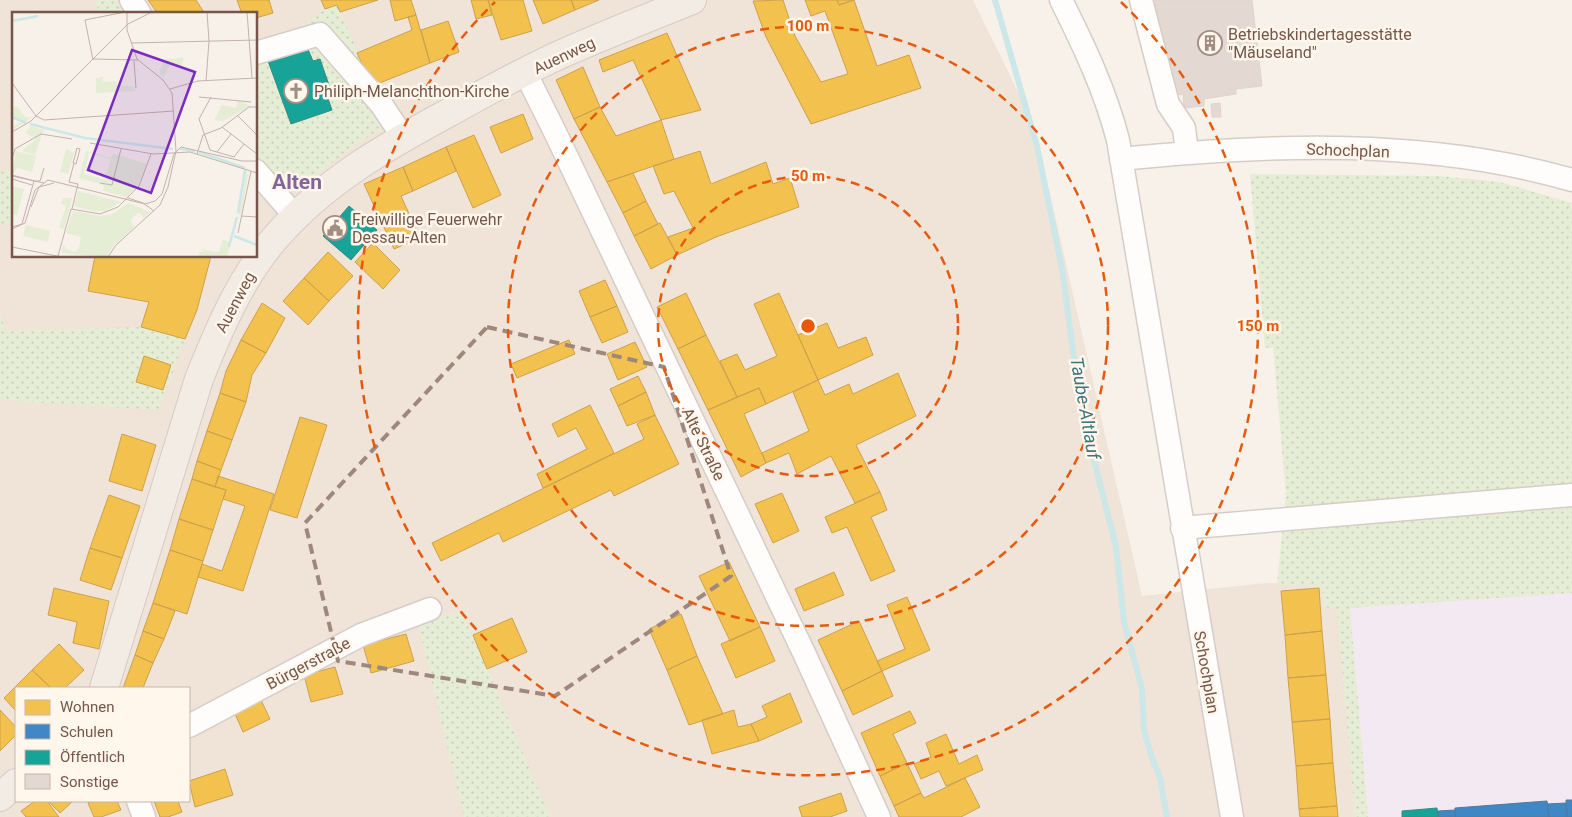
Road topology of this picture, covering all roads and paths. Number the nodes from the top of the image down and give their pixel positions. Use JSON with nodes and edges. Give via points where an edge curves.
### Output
{"nodes":[{"id":1,"x":131,"y":0,"type":"edge"},
{"id":2,"x":692,"y":0,"type":"edge"},
{"id":3,"x":1061,"y":0,"type":"edge"},
{"id":4,"x":1141,"y":0,"type":"edge"},
{"id":5,"x":139,"y":12,"type":"edge"},
{"id":6,"x":258,"y":52,"type":"edge"},
{"id":7,"x":525,"y":72,"type":"junction"},
{"id":8,"x":403,"y":137,"type":"junction"},
{"id":9,"x":1187,"y":153,"type":"junction"},
{"id":10,"x":1122,"y":160,"type":"junction"},
{"id":11,"x":258,"y":173,"type":"edge"},
{"id":12,"x":1572,"y":180,"type":"edge"},
{"id":13,"x":296,"y":216,"type":"junction"},
{"id":14,"x":1572,"y":495,"type":"edge"},
{"id":15,"x":1182,"y":528,"type":"junction"},
{"id":16,"x":430,"y":609,"type":"dead end"},
{"id":17,"x":104,"y":687,"type":"edge"},
{"id":18,"x":190,"y":725,"type":"edge"},
{"id":19,"x":15,"y":784,"type":"edge"},
{"id":20,"x":0,"y":797,"type":"edge"},
{"id":21,"x":138,"y":802,"type":"edge"},
{"id":22,"x":144,"y":817,"type":"edge"},
{"id":23,"x":879,"y":817,"type":"edge"},
{"id":24,"x":1232,"y":817,"type":"edge"}],
"edges":[{"from":1,"to":5,"type":"street"},
{"from":2,"to":7,"type":"main road","name":"Auenweg","via":[[565,52]]},
{"from":3,"to":10,"type":"street","name":"Schochplan","via":[[1103,87]]},
{"from":4,"to":9,"type":"street","via":[[1168,104],[1184,128]]},
{"from":6,"to":8,"type":"street","via":[[320,34],[381,104]]},
{"from":7,"to":8,"type":"main road","name":"Auenweg"},
{"from":7,"to":23,"type":"street","name":"Alte Straße","via":[[804,653]]},
{"from":8,"to":13,"type":"main road","name":"Auenweg","via":[[357,165]]},
{"from":9,"to":10,"type":"street","name":"Schochplan"},
{"from":9,"to":12,"type":"street","name":"Schochplan","via":[[1329,148],[1446,155],[1496,162]]},
{"from":10,"to":15,"type":"street","name":"Schochplan"},
{"from":11,"to":13,"type":"street"},
{"from":13,"to":17,"type":"main road","name":"Auenweg","via":[[254,266],[217,336],[199,379]]},
{"from":14,"to":15,"type":"street"},
{"from":15,"to":24,"type":"street","name":"Schochplan"},
{"from":16,"to":18,"type":"street","name":"Bürgerstraße","via":[[360,636]]},
{"from":19,"to":20,"type":"main road"},
{"from":21,"to":22,"type":"street"}]}
